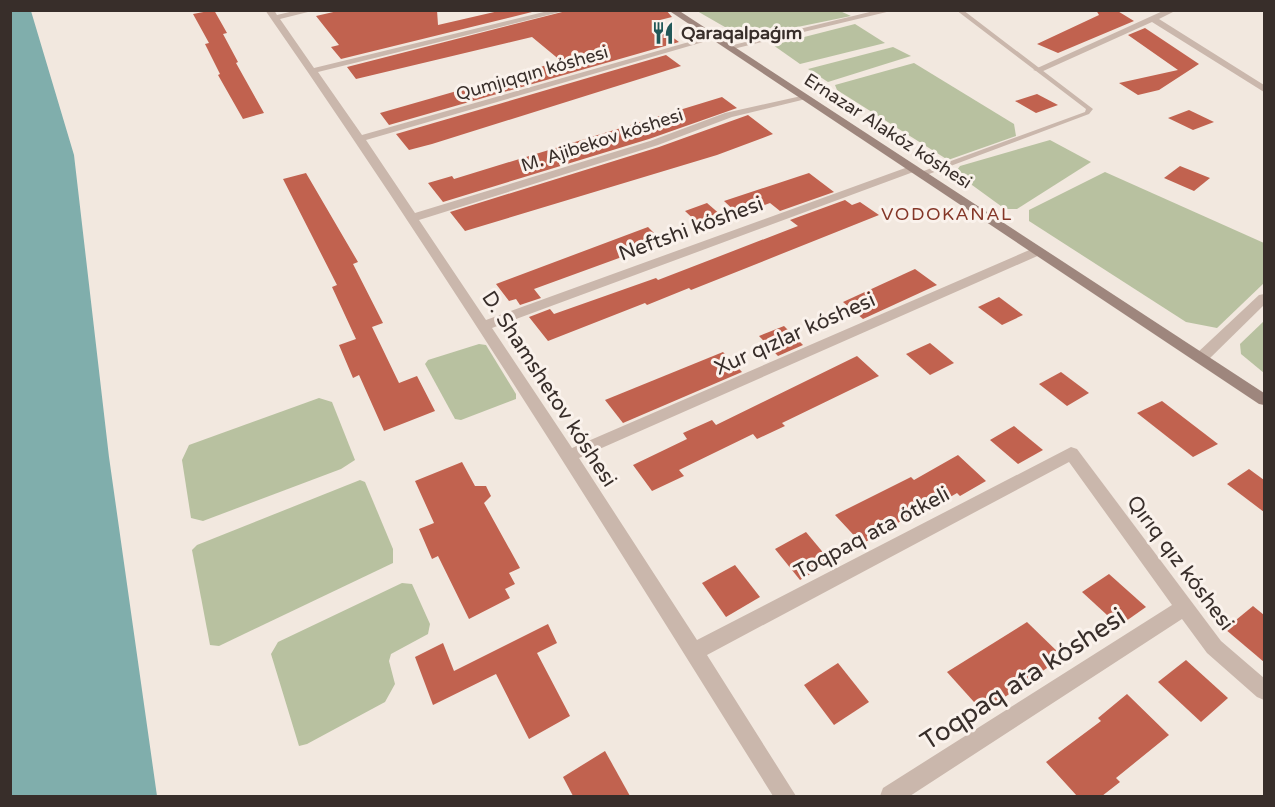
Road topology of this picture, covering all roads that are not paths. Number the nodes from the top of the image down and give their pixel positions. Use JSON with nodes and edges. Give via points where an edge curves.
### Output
{"nodes":[{"id":1,"x":312,"y":10,"type":"edge"},
{"id":2,"x":564,"y":10,"type":"edge"},
{"id":3,"x":672,"y":10,"type":"edge"},
{"id":4,"x":891,"y":10,"type":"edge"},
{"id":5,"x":959,"y":10,"type":"edge"},
{"id":6,"x":1173,"y":10,"type":"edge"},
{"id":7,"x":271,"y":14,"type":"edge"},
{"id":8,"x":1154,"y":20,"type":"junction"},
{"id":9,"x":713,"y":38,"type":"junction"},
{"id":10,"x":729,"y":47,"type":"junction"},
{"id":11,"x":1038,"y":70,"type":"junction"},
{"id":12,"x":312,"y":71,"type":"junction"},
{"id":13,"x":1264,"y":89,"type":"edge"},
{"id":14,"x":803,"y":97,"type":"junction"},
{"id":15,"x":360,"y":139,"type":"junction"},
{"id":16,"x":917,"y":172,"type":"junction"},
{"id":17,"x":412,"y":218,"type":"junction"},
{"id":18,"x":1038,"y":251,"type":"junction"},
{"id":19,"x":1264,"y":298,"type":"edge"},
{"id":20,"x":483,"y":326,"type":"junction"},
{"id":21,"x":1201,"y":358,"type":"junction"},
{"id":22,"x":1264,"y":400,"type":"edge"},
{"id":23,"x":1071,"y":453,"type":"joint"},
{"id":24,"x":569,"y":456,"type":"junction"},
{"id":25,"x":1184,"y":607,"type":"junction"},
{"id":26,"x":694,"y":652,"type":"junction"},
{"id":27,"x":1264,"y":690,"type":"edge"},
{"id":28,"x":785,"y":796,"type":"edge"},
{"id":29,"x":891,"y":796,"type":"edge"}],
"edges":[{"from":1,"to":7,"type":"street"},
{"from":2,"to":12,"type":"street"},
{"from":3,"to":9,"type":"main road","name":"Ernazar Alakóz kóshesi"},
{"from":4,"to":10,"type":"street"},
{"from":5,"to":11,"type":"lane"},
{"from":6,"to":8,"type":"street"},
{"from":7,"to":12,"type":"street","name":"D. Shamshetov kóshesi"},
{"from":8,"to":11,"type":"street"},
{"from":8,"to":13,"type":"street"},
{"from":9,"to":10,"type":"main road","name":"Ernazar Alakóz kóshesi"},
{"from":9,"to":15,"type":"street","name":"Qumjıqqın kóshesi"},
{"from":10,"to":14,"type":"main road","name":"Ernazar Alakóz kóshesi"},
{"from":11,"to":16,"type":"lane","via":[[1090,109],[1088,114]]},
{"from":12,"to":15,"type":"street","name":"D. Shamshetov kóshesi"},
{"from":14,"to":16,"type":"main road","name":"Ernazar Alakóz kóshesi"},
{"from":14,"to":17,"type":"street","name":"M. Ajibekov kóshesi","via":[[729,114],[654,143]]},
{"from":15,"to":17,"type":"street","name":"D. Shamshetov kóshesi"},
{"from":16,"to":18,"type":"main road","name":"Ernazar Alakóz kóshesi"},
{"from":16,"to":20,"type":"street","name":"Neftshi kóshesi"},
{"from":17,"to":20,"type":"street","name":"D. Shamshetov kóshesi"},
{"from":18,"to":21,"type":"main road","name":"Ernazar Alakóz kóshesi"},
{"from":18,"to":24,"type":"street","name":"Xur qızlar kóshesi"},
{"from":19,"to":21,"type":"street"},
{"from":20,"to":24,"type":"street","name":"D. Shamshetov kóshesi"},
{"from":21,"to":22,"type":"main road","name":"Ernazar Alakóz kóshesi"},
{"from":23,"to":25,"type":"street","name":"Qırıq qız kóshesi"},
{"from":23,"to":26,"type":"street","name":"Toqpaq ata ótkeli"},
{"from":24,"to":26,"type":"street","name":"D. Shamshetov kóshesi"},
{"from":25,"to":27,"type":"street","name":"Qırıq qız kóshesi","via":[[1215,647]]},
{"from":25,"to":29,"type":"street","name":"Toqpaq ata kóshesi"},
{"from":26,"to":28,"type":"street","name":"D. Shamshetov kóshesi"}]}
